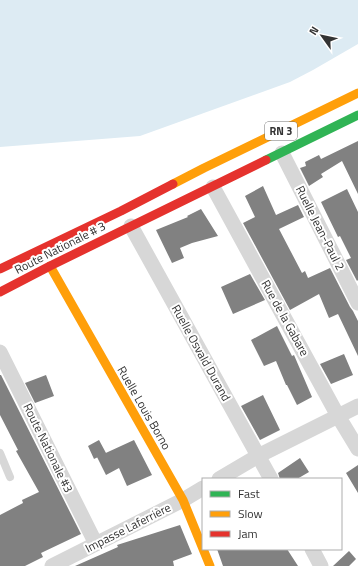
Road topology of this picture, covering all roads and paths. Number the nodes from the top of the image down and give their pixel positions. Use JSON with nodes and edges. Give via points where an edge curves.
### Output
{"nodes":[{"id":1,"x":358,"y":93,"type":"edge"},
{"id":2,"x":356,"y":120,"type":"edge"},
{"id":3,"x":282,"y":153,"type":"junction"},
{"id":4,"x":214,"y":187,"type":"junction"},
{"id":5,"x":131,"y":226,"type":"junction"},
{"id":6,"x":50,"y":266,"type":"junction"},
{"id":7,"x":0,"y":269,"type":"edge"},
{"id":8,"x":0,"y":292,"type":"edge"},
{"id":9,"x":358,"y":303,"type":"edge"},
{"id":10,"x":0,"y":352,"type":"edge"},
{"id":11,"x":358,"y":406,"type":"edge"},
{"id":12,"x":338,"y":416,"type":"junction"},
{"id":13,"x":358,"y":449,"type":"edge"},
{"id":14,"x":0,"y":453,"type":"edge"},
{"id":15,"x":258,"y":456,"type":"junction"},
{"id":16,"x":10,"y":477,"type":"dead end"},
{"id":17,"x":220,"y":478,"type":"edge"},
{"id":18,"x":270,"y":478,"type":"edge"},
{"id":19,"x":202,"y":489,"type":"edge"},
{"id":20,"x":183,"y":500,"type":"junction"},
{"id":21,"x":96,"y":544,"type":"junction"},
{"id":22,"x":202,"y":546,"type":"edge"},
{"id":23,"x":203,"y":550,"type":"edge"},
{"id":24,"x":313,"y":550,"type":"edge"},
{"id":25,"x":52,"y":566,"type":"edge"},
{"id":26,"x":210,"y":566,"type":"edge"},
{"id":27,"x":321,"y":566,"type":"edge"}],
"edges":[{"from":1,"to":7,"type":"main road","name":"Route Nationale # 3","number":"RN 3"},
{"from":2,"to":3,"type":"main road","number":"RN 3"},
{"from":3,"to":4,"type":"main road","number":"RN 3"},
{"from":3,"to":9,"type":"street","name":"Ruelle Jean-Paul 2"},
{"from":4,"to":5,"type":"main road","number":"RN 3"},
{"from":4,"to":12,"type":"street","name":"Rue de la Gabare"},
{"from":5,"to":6,"type":"main road","name":"Route Nationale # 3","number":"RN 3"},
{"from":5,"to":15,"type":"street","name":"Ruelle Osvald Durand"},
{"from":6,"to":8,"type":"main road","name":"Route Nationale # 3","number":"RN 3"},
{"from":6,"to":20,"type":"main road","name":"Ruelle Louis Borno"},
{"from":10,"to":21,"type":"street","name":"Route Nationale #3"},
{"from":11,"to":12,"type":"street"},
{"from":12,"to":13,"type":"street","name":"Rue de la Gabare"},
{"from":12,"to":15,"type":"street"},
{"from":14,"to":16,"type":"lane"},
{"from":15,"to":17,"type":"street"},
{"from":15,"to":18,"type":"street","name":"Ruelle Osvald Durand"},
{"from":19,"to":20,"type":"street","name":"Impasse Laferrière"},
{"from":20,"to":21,"type":"street","name":"Impasse Laferrière"},
{"from":20,"to":22,"type":"main road","name":"Ruelle Louis Borno"},
{"from":21,"to":25,"type":"street","name":"Impasse Laferrière"},
{"from":23,"to":26,"type":"main road","name":"Ruelle Louis Borno"},
{"from":24,"to":27,"type":"street"}]}
